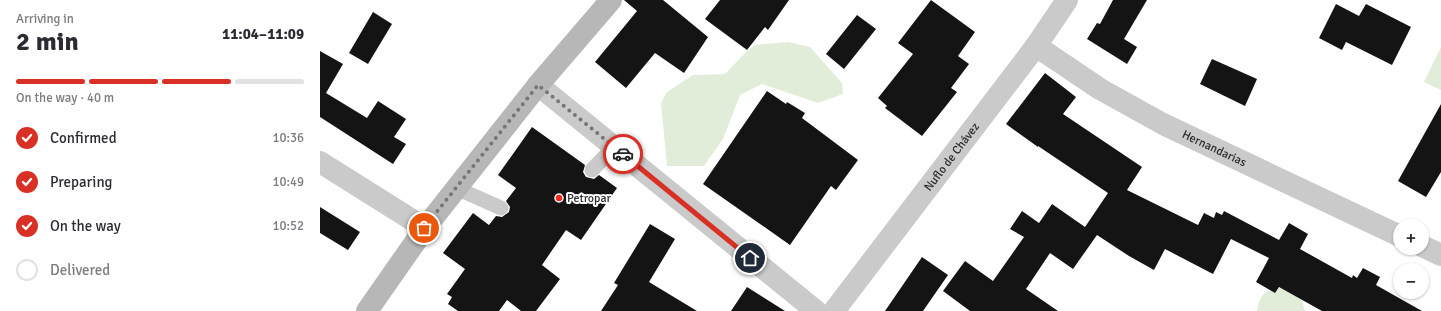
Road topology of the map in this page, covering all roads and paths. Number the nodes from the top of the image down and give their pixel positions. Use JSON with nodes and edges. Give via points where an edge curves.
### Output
{"nodes":[{"id":1,"x":611,"y":0,"type":"edge"},
{"id":2,"x":1067,"y":0,"type":"edge"},
{"id":3,"x":1036,"y":46,"type":"junction"},
{"id":4,"x":538,"y":85,"type":"junction"},
{"id":5,"x":614,"y":147,"type":"junction"},
{"id":6,"x":320,"y":162,"type":"edge"},
{"id":7,"x":592,"y":170,"type":"dead end"},
{"id":8,"x":456,"y":188,"type":"junction"},
{"id":9,"x":501,"y":208,"type":"dead end"},
{"id":10,"x":424,"y":228,"type":"junction"},
{"id":11,"x":1393,"y":233,"type":"edge"},
{"id":12,"x":1429,"y":249,"type":"edge"},
{"id":13,"x":1441,"y":255,"type":"edge"},
{"id":14,"x":812,"y":310,"type":"edge"},
{"id":15,"x":367,"y":311,"type":"edge"},
{"id":16,"x":834,"y":311,"type":"edge"}],
"edges":[{"from":1,"to":4,"type":"main road"},
{"from":2,"to":3,"type":"street","name":"Nuflo de Chávez"},
{"from":3,"to":11,"type":"street","name":"Hernandarias","via":[[1100,89],[1163,124]]},
{"from":3,"to":16,"type":"street","name":"Nuflo de Chávez"},
{"from":4,"to":5,"type":"street"},
{"from":4,"to":8,"type":"main road"},
{"from":5,"to":7,"type":"lane"},
{"from":5,"to":14,"type":"street"},
{"from":6,"to":10,"type":"street"},
{"from":8,"to":9,"type":"lane"},
{"from":8,"to":10,"type":"main road"},
{"from":10,"to":15,"type":"main road"},
{"from":12,"to":13,"type":"street"}]}
